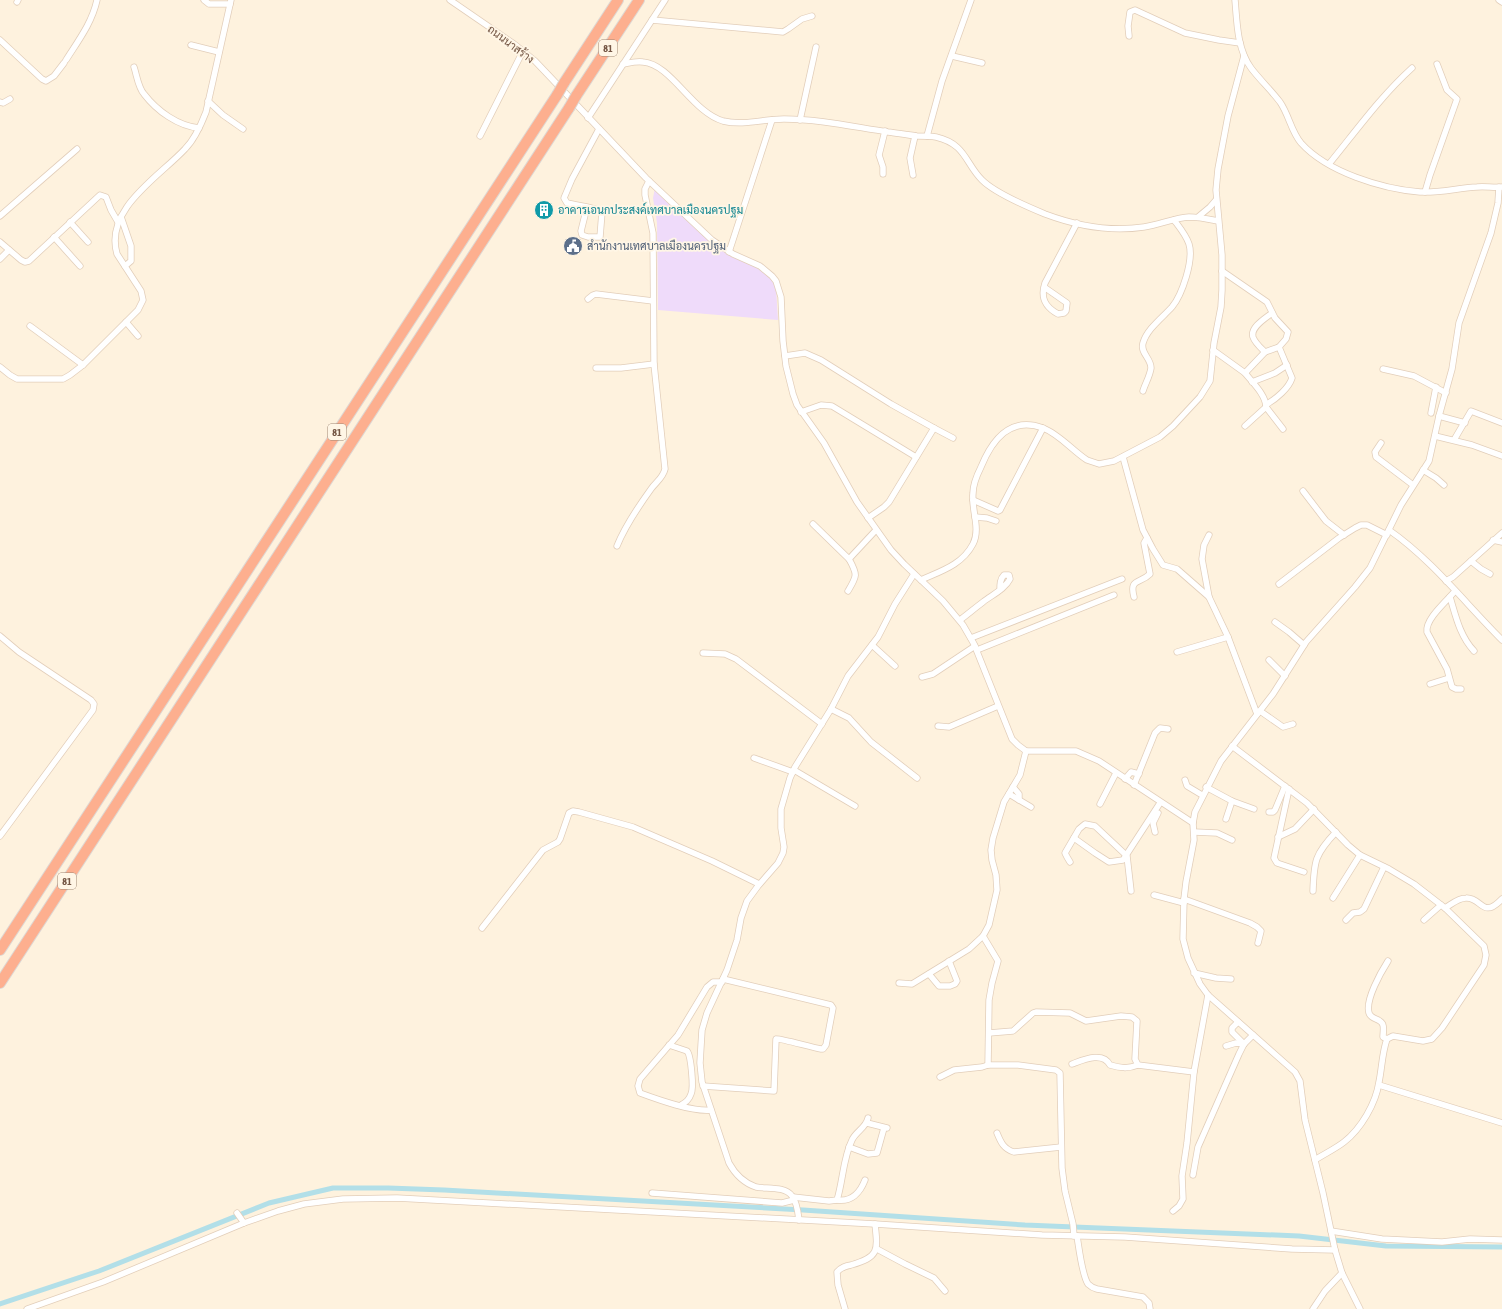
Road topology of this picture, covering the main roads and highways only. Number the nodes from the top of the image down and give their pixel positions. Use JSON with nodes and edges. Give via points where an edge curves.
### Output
{"nodes":[{"id":1,"x":618,"y":0,"type":"edge"},
{"id":2,"x":639,"y":0,"type":"edge"},
{"id":3,"x":0,"y":950,"type":"edge"},
{"id":4,"x":0,"y":983,"type":"edge"}],
"edges":[{"from":1,"to":3,"type":"highway","number":"81","bridge":true},
{"from":2,"to":4,"type":"highway","number":"81","bridge":true}]}
